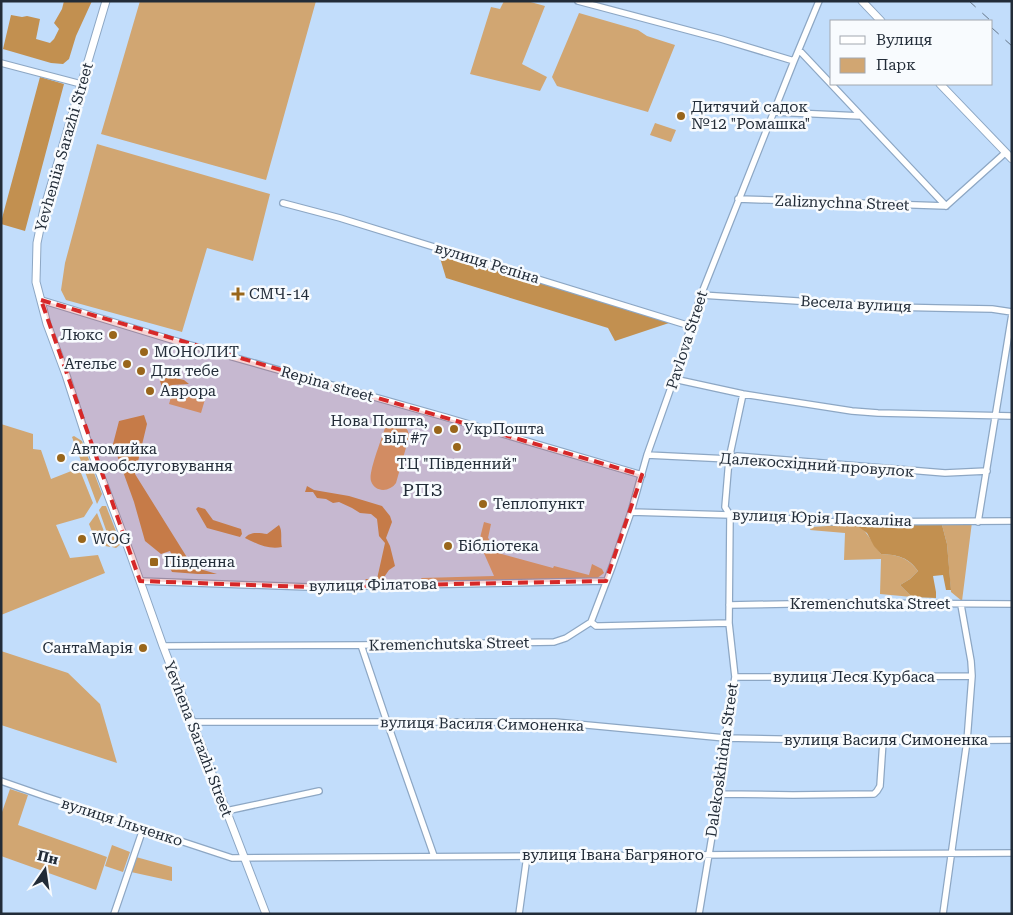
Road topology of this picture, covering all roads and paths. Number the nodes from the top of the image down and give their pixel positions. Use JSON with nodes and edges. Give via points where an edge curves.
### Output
{"nodes":[{"id":1,"x":106,"y":1,"type":"edge"},
{"id":2,"x":578,"y":1,"type":"edge"},
{"id":3,"x":819,"y":1,"type":"edge"},
{"id":4,"x":862,"y":1,"type":"edge"},
{"id":5,"x":880,"y":20,"type":"edge"},
{"id":6,"x":799,"y":50,"type":"junction"},
{"id":7,"x":794,"y":61,"type":"junction"},
{"id":8,"x":1,"y":63,"type":"edge"},
{"id":9,"x":830,"y":83,"type":"edge"},
{"id":10,"x":81,"y":84,"type":"junction"},
{"id":11,"x":832,"y":85,"type":"edge"},
{"id":12,"x":941,"y":85,"type":"edge"},
{"id":13,"x":773,"y":112,"type":"junction"},
{"id":14,"x":861,"y":116,"type":"junction"},
{"id":15,"x":1005,"y":152,"type":"junction"},
{"id":16,"x":1012,"y":159,"type":"edge"},
{"id":17,"x":738,"y":199,"type":"junction"},
{"id":18,"x":283,"y":203,"type":"dead end"},
{"id":19,"x":946,"y":206,"type":"junction"},
{"id":20,"x":701,"y":296,"type":"junction"},
{"id":21,"x":41,"y":300,"type":"junction"},
{"id":22,"x":1012,"y":313,"type":"edge"},
{"id":23,"x":690,"y":326,"type":"junction"},
{"id":24,"x":674,"y":379,"type":"junction"},
{"id":25,"x":743,"y":394,"type":"junction"},
{"id":26,"x":995,"y":416,"type":"junction"},
{"id":27,"x":1012,"y":416,"type":"edge"},
{"id":28,"x":648,"y":455,"type":"junction"},
{"id":29,"x":729,"y":459,"type":"junction"},
{"id":30,"x":986,"y":471,"type":"junction"},
{"id":31,"x":642,"y":475,"type":"junction"},
{"id":32,"x":632,"y":512,"type":"junction"},
{"id":33,"x":730,"y":515,"type":"junction"},
{"id":34,"x":978,"y":522,"type":"junction"},
{"id":35,"x":1012,"y":522,"type":"edge"},
{"id":36,"x":133,"y":564,"type":"joint"},
{"id":37,"x":140,"y":580,"type":"junction"},
{"id":38,"x":606,"y":581,"type":"junction"},
{"id":39,"x":1012,"y":604,"type":"edge"},
{"id":40,"x":729,"y":605,"type":"junction"},
{"id":41,"x":961,"y":605,"type":"junction"},
{"id":42,"x":591,"y":622,"type":"junction"},
{"id":43,"x":729,"y":623,"type":"junction"},
{"id":44,"x":362,"y":645,"type":"junction"},
{"id":45,"x":162,"y":646,"type":"junction"},
{"id":46,"x":972,"y":676,"type":"junction"},
{"id":47,"x":735,"y":677,"type":"junction"},
{"id":48,"x":191,"y":722,"type":"junction"},
{"id":49,"x":387,"y":722,"type":"junction"},
{"id":50,"x":725,"y":738,"type":"junction"},
{"id":51,"x":883,"y":740,"type":"junction"},
{"id":52,"x":1012,"y":740,"type":"edge"},
{"id":53,"x":966,"y":741,"type":"junction"},
{"id":54,"x":1,"y":781,"type":"edge"},
{"id":55,"x":319,"y":791,"type":"dead end"},
{"id":56,"x":719,"y":794,"type":"junction"},
{"id":57,"x":226,"y":811,"type":"junction"},
{"id":58,"x":143,"y":829,"type":"junction"},
{"id":59,"x":952,"y":853,"type":"junction"},
{"id":60,"x":1012,"y":853,"type":"edge"},
{"id":61,"x":708,"y":855,"type":"junction"},
{"id":62,"x":434,"y":856,"type":"junction"},
{"id":63,"x":527,"y":856,"type":"junction"},
{"id":64,"x":244,"y":858,"type":"junction"},
{"id":65,"x":114,"y":914,"type":"edge"},
{"id":66,"x":266,"y":914,"type":"edge"},
{"id":67,"x":519,"y":914,"type":"edge"},
{"id":68,"x":699,"y":914,"type":"edge"},
{"id":69,"x":943,"y":914,"type":"edge"}],
"edges":[{"from":1,"to":10,"type":"main road","name":"Yevheniia Sarazhi Street"},
{"from":2,"to":7,"type":"street"},
{"from":3,"to":6,"type":"street","name":"Pavlova Street"},
{"from":4,"to":5,"type":"main road"},
{"from":6,"to":7,"type":"street","name":"Pavlova Street"},
{"from":6,"to":9,"type":"street"},
{"from":7,"to":13,"type":"street","name":"Pavlova Street"},
{"from":8,"to":10,"type":"street"},
{"from":10,"to":21,"type":"main road","name":"Yevheniia Sarazhi Street","via":[[37,243],[36,282]]},
{"from":11,"to":14,"type":"street"},
{"from":12,"to":15,"type":"main road"},
{"from":13,"to":14,"type":"street"},
{"from":13,"to":17,"type":"street","name":"Pavlova Street"},
{"from":14,"to":19,"type":"street"},
{"from":15,"to":16,"type":"main road"},
{"from":15,"to":19,"type":"street"},
{"from":17,"to":19,"type":"street","name":"Zaliznychna Street"},
{"from":17,"to":20,"type":"street","name":"Pavlova Street"},
{"from":18,"to":23,"type":"street","name":"вулиця Рєпіна"},
{"from":20,"to":22,"type":"street","name":"Весела вулиця","via":[[891,307],[992,308]]},
{"from":20,"to":23,"type":"street","name":"Pavlova Street"},
{"from":21,"to":31,"type":"street","name":"Repina street"},
{"from":21,"to":36,"type":"main road","name":"Yevheniia Sarazhi Street","via":[[86,437]]},
{"from":22,"to":26,"type":"street"},
{"from":23,"to":24,"type":"street","name":"Pavlova Street"},
{"from":24,"to":25,"type":"street"},
{"from":24,"to":28,"type":"street","name":"Pavlova Street"},
{"from":25,"to":26,"type":"street","via":[[878,413]]},
{"from":25,"to":29,"type":"street","name":"Dalekoskhidna Street"},
{"from":26,"to":27,"type":"street"},
{"from":26,"to":30,"type":"street"},
{"from":28,"to":29,"type":"street","name":"Далекосхідний провулок"},
{"from":28,"to":31,"type":"street","name":"Pavlova Street"},
{"from":29,"to":30,"type":"street","name":"Далекосхідний провулок","via":[[737,456],[945,473]]},
{"from":29,"to":33,"type":"street","name":"Dalekoskhidna Street","via":[[725,507]]},
{"from":30,"to":34,"type":"street"},
{"from":31,"to":32,"type":"street","name":"Pavlova Street"},
{"from":32,"to":33,"type":"street","name":"вулиця Юрія Пасхаліна"},
{"from":32,"to":38,"type":"street","name":"Pavlova Street"},
{"from":33,"to":34,"type":"street","name":"вулиця Юрія Пасхаліна","via":[[836,522]]},
{"from":33,"to":40,"type":"street","name":"Dalekoskhidna Street"},
{"from":34,"to":35,"type":"street","name":"вулиця Юрія Пасхаліна"},
{"from":36,"to":37,"type":"main road","name":"Yevhena Sarazhi Street"},
{"from":37,"to":38,"type":"street","name":"вулиця Філатова","via":[[308,587]]},
{"from":37,"to":45,"type":"main road","name":"Yevhena Sarazhi Street"},
{"from":38,"to":42,"type":"street","name":"Pavlova Street"},
{"from":39,"to":41,"type":"street","name":"Kremenchutska Street"},
{"from":40,"to":41,"type":"street","name":"Kremenchutska Street"},
{"from":40,"to":43,"type":"street","name":"Dalekoskhidna Street"},
{"from":41,"to":46,"type":"street"},
{"from":42,"to":43,"type":"street","via":[[596,626]]},
{"from":42,"to":44,"type":"street","name":"Kremenchutska Street","via":[[554,642]]},
{"from":43,"to":47,"type":"street","name":"Dalekoskhidna Street"},
{"from":44,"to":45,"type":"street","name":"Kremenchutska Street"},
{"from":44,"to":49,"type":"street"},
{"from":45,"to":48,"type":"main road","name":"Yevhena Sarazhi Street"},
{"from":46,"to":47,"type":"street","name":"вулиця Леся Курбаса"},
{"from":46,"to":53,"type":"street"},
{"from":47,"to":50,"type":"street","name":"Dalekoskhidna Street"},
{"from":48,"to":49,"type":"street","name":"вулиця Василя Симоненка"},
{"from":48,"to":57,"type":"main road","name":"Yevhena Sarazhi Street"},
{"from":49,"to":50,"type":"street","name":"вулиця Василя Симоненка","via":[[555,722]]},
{"from":49,"to":62,"type":"street"},
{"from":50,"to":51,"type":"street","name":"вулиця Василя Симоненка"},
{"from":50,"to":56,"type":"street","name":"Dalekoskhidna Street"},
{"from":51,"to":53,"type":"street","name":"вулиця Василя Симоненка"},
{"from":51,"to":56,"type":"street","via":[[880,786],[874,794]]},
{"from":52,"to":53,"type":"street","name":"вулиця Василя Симоненка"},
{"from":53,"to":59,"type":"street"},
{"from":54,"to":58,"type":"street","name":"вулиця Ільченко"},
{"from":55,"to":57,"type":"street"},
{"from":56,"to":61,"type":"street","name":"Dalekoskhidna Street"},
{"from":57,"to":64,"type":"main road","name":"Yevhena Sarazhi Street"},
{"from":58,"to":64,"type":"street","name":"вулиця Ільченко","via":[[232,858]]},
{"from":58,"to":65,"type":"street"},
{"from":59,"to":60,"type":"street","name":"вулиця Івана Багряного"},
{"from":59,"to":61,"type":"street","name":"вулиця Івана Багряного"},
{"from":59,"to":69,"type":"street"},
{"from":61,"to":63,"type":"street","name":"вулиця Івана Багряного"},
{"from":61,"to":68,"type":"street","name":"Dalekoskhidna Street"},
{"from":62,"to":63,"type":"street","name":"вулиця Івана Багряного"},
{"from":62,"to":64,"type":"street","name":"вулиця Івана Багряного"},
{"from":63,"to":67,"type":"street"},
{"from":64,"to":66,"type":"main road","name":"Yevhena Sarazhi Street"}]}
